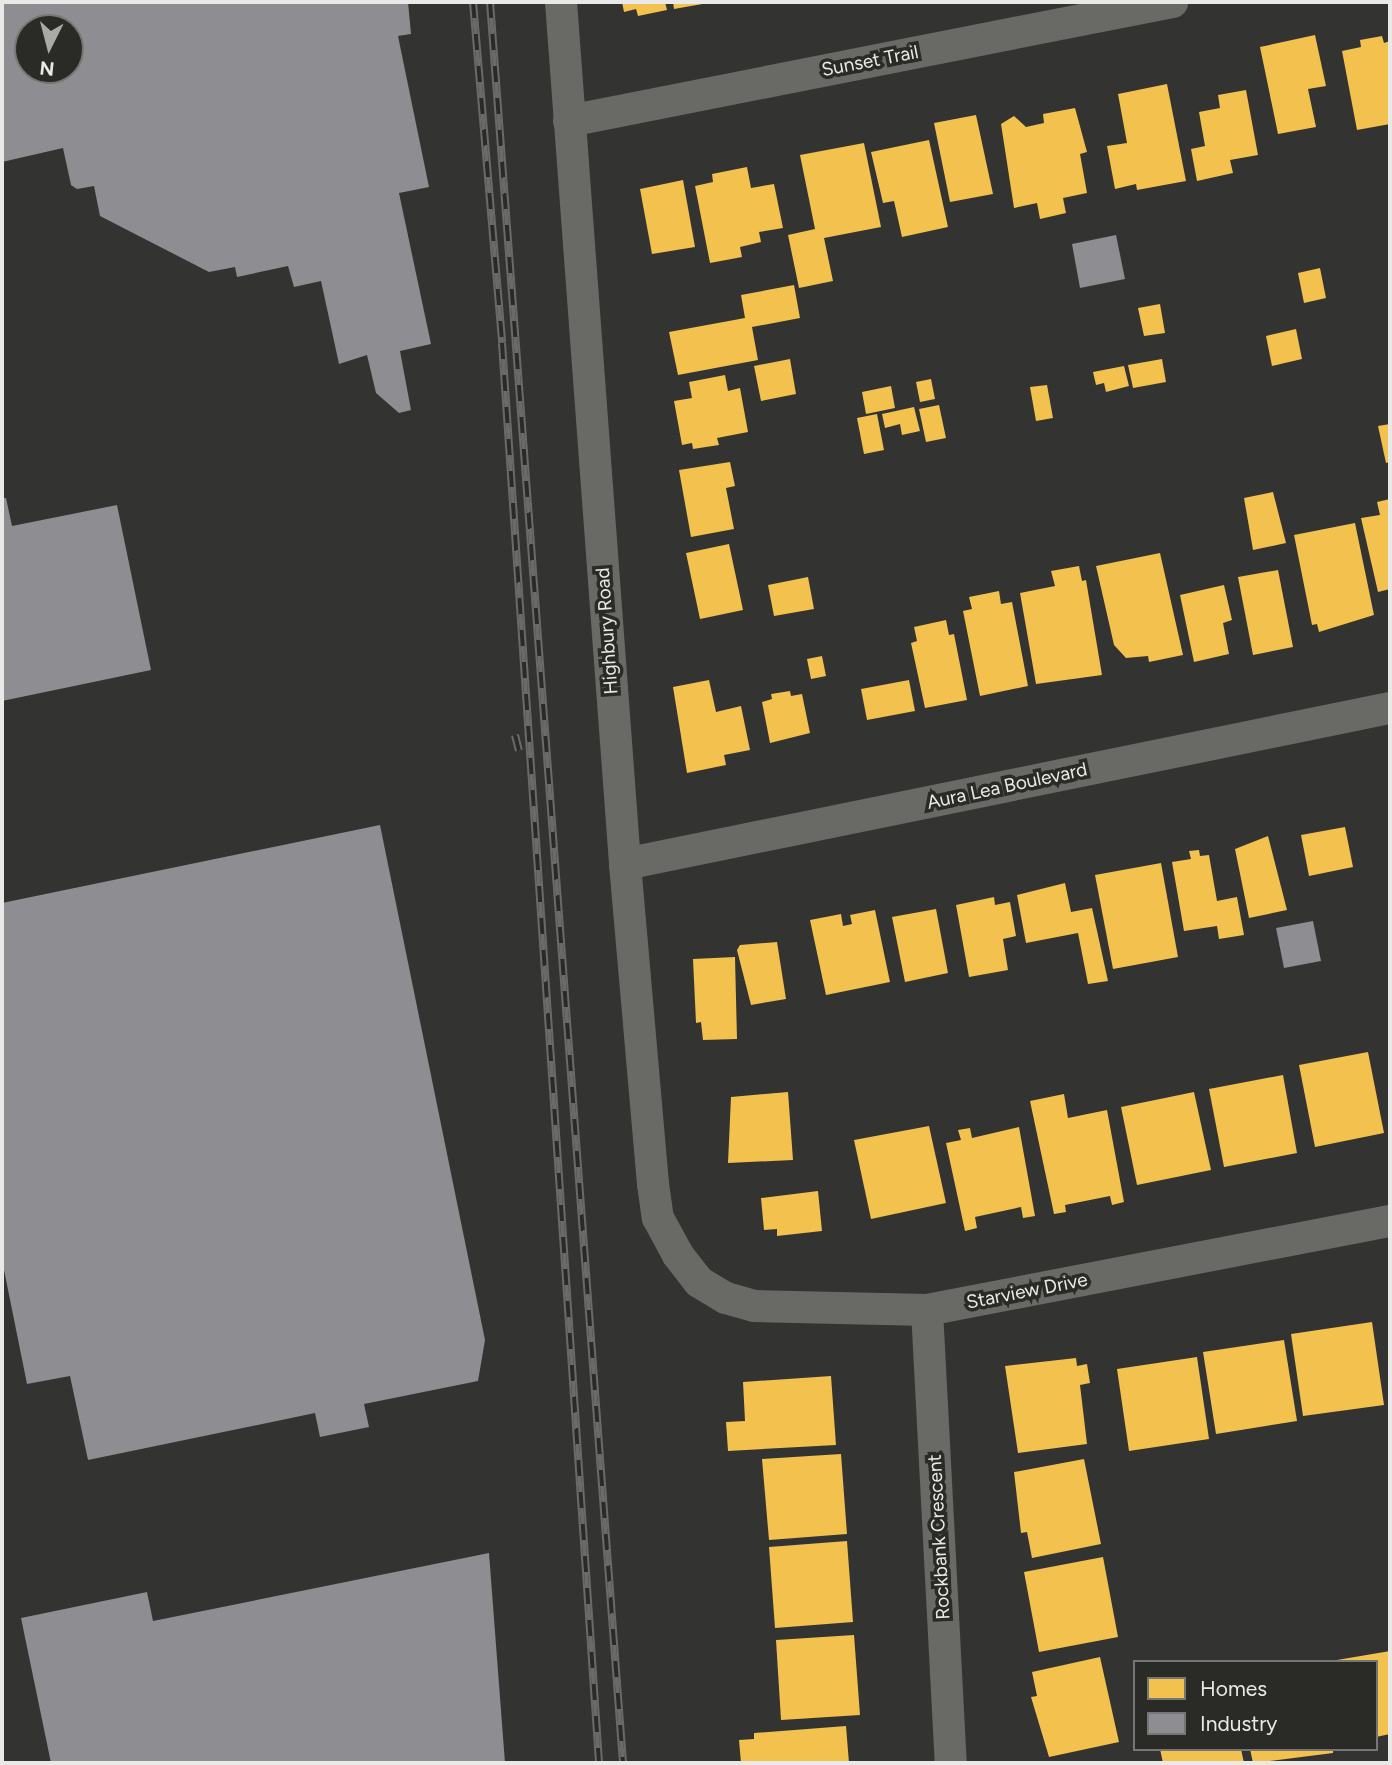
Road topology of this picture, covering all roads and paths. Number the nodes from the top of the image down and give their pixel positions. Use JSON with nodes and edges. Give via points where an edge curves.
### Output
{"nodes":[{"id":1,"x":561,"y":2,"type":"edge"},
{"id":2,"x":1172,"y":2,"type":"edge"},
{"id":3,"x":569,"y":121,"type":"junction"},
{"id":4,"x":1390,"y":708,"type":"edge"},
{"id":5,"x":625,"y":864,"type":"junction"},
{"id":6,"x":1390,"y":1221,"type":"edge"},
{"id":7,"x":678,"y":1255,"type":"joint"},
{"id":8,"x":927,"y":1310,"type":"junction"},
{"id":9,"x":951,"y":1763,"type":"edge"}],
"edges":[{"from":1,"to":3,"type":"street","name":"Highbury Road"},
{"from":2,"to":3,"type":"street","name":"Sunset Trail"},
{"from":3,"to":5,"type":"street","name":"Highbury Road"},
{"from":4,"to":5,"type":"street","name":"Aura Lea Boulevard"},
{"from":5,"to":7,"type":"street","name":"Highbury Road","via":[[653,1184],[658,1218]]},
{"from":6,"to":8,"type":"street","name":"Starview Drive"},
{"from":7,"to":8,"type":"street","name":"Starview Drive","via":[[699,1282],[726,1298],[754,1306]]},
{"from":8,"to":9,"type":"street","name":"Rockbank Crescent"}]}
